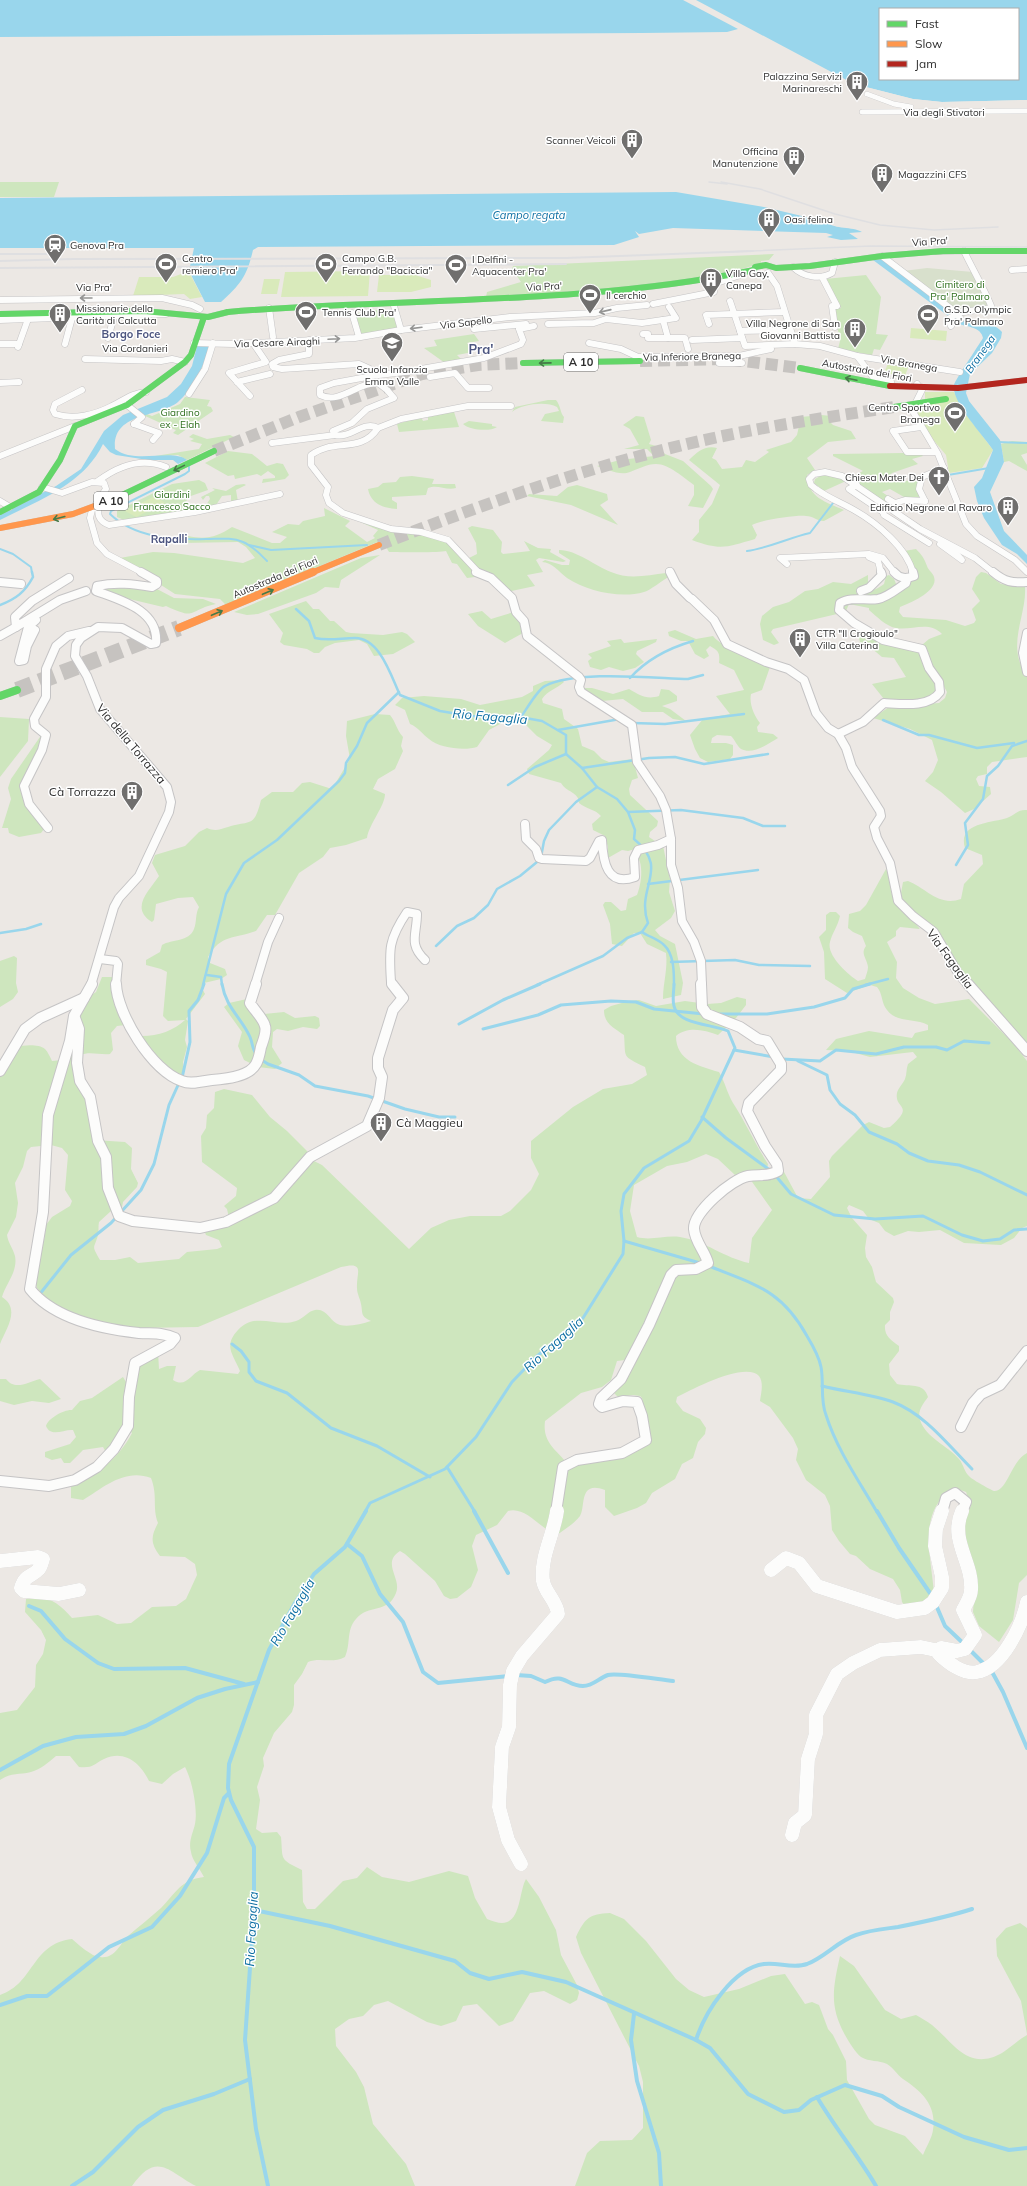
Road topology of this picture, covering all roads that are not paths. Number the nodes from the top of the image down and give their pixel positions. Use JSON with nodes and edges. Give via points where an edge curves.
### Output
{"nodes":[{"id":1,"x":867,"y":94,"type":"dead end"},
{"id":2,"x":1027,"y":111,"type":"edge"},
{"id":3,"x":862,"y":112,"type":"dead end"},
{"id":4,"x":945,"y":112,"type":"junction"},
{"id":5,"x":964,"y":250,"type":"junction"},
{"id":6,"x":1027,"y":251,"type":"edge"},
{"id":7,"x":881,"y":256,"type":"junction"},
{"id":8,"x":835,"y":262,"type":"junction"},
{"id":9,"x":793,"y":267,"type":"junction"},
{"id":10,"x":1027,"y":269,"type":"edge"},
{"id":11,"x":772,"y":270,"type":"junction"},
{"id":12,"x":1012,"y":270,"type":"dead end"},
{"id":13,"x":756,"y":272,"type":"junction"},
{"id":14,"x":740,"y":275,"type":"junction"},
{"id":15,"x":822,"y":277,"type":"junction"},
{"id":16,"x":715,"y":285,"type":"junction"},
{"id":17,"x":0,"y":300,"type":"edge"},
{"id":18,"x":730,"y":301,"type":"dead end"},
{"id":19,"x":666,"y":303,"type":"junction"},
{"id":20,"x":394,"y":304,"type":"junction"},
{"id":21,"x":269,"y":308,"type":"junction"},
{"id":22,"x":186,"y":310,"type":"junction"},
{"id":23,"x":784,"y":312,"type":"junction"},
{"id":24,"x":202,"y":313,"type":"junction"},
{"id":25,"x":352,"y":313,"type":"dead end"},
{"id":26,"x":166,"y":314,"type":"junction"},
{"id":27,"x":735,"y":314,"type":"junction"},
{"id":28,"x":1,"y":315,"type":"edge"},
{"id":29,"x":954,"y":315,"type":"junction"},
{"id":30,"x":114,"y":317,"type":"junction"},
{"id":31,"x":72,"y":318,"type":"junction"},
{"id":32,"x":28,"y":319,"type":"junction"},
{"id":33,"x":961,"y":319,"type":"dead end"},
{"id":34,"x":532,"y":320,"type":"junction"},
{"id":35,"x":663,"y":320,"type":"junction"},
{"id":36,"x":548,"y":324,"type":"dead end"},
{"id":37,"x":709,"y":324,"type":"dead end"},
{"id":38,"x":517,"y":325,"type":"junction"},
{"id":39,"x":951,"y":326,"type":"dead end"},
{"id":40,"x":835,"y":327,"type":"dead end"},
{"id":41,"x":474,"y":329,"type":"dead end"},
{"id":42,"x":401,"y":330,"type":"junction"},
{"id":43,"x":790,"y":330,"type":"junction"},
{"id":44,"x":642,"y":334,"type":"dead end"},
{"id":45,"x":741,"y":335,"type":"junction"},
{"id":46,"x":273,"y":337,"type":"dead end"},
{"id":47,"x":359,"y":337,"type":"junction"},
{"id":48,"x":108,"y":338,"type":"dead end"},
{"id":49,"x":513,"y":338,"type":"dead end"},
{"id":50,"x":668,"y":338,"type":"junction"},
{"id":51,"x":309,"y":340,"type":"junction"},
{"id":52,"x":692,"y":340,"type":"dead end"},
{"id":53,"x":194,"y":343,"type":"junction"},
{"id":54,"x":253,"y":343,"type":"junction"},
{"id":55,"x":589,"y":343,"type":"dead end"},
{"id":56,"x":0,"y":344,"type":"edge"},
{"id":57,"x":65,"y":344,"type":"dead end"},
{"id":58,"x":214,"y":344,"type":"junction"},
{"id":59,"x":795,"y":344,"type":"junction"},
{"id":60,"x":688,"y":349,"type":"dead end"},
{"id":61,"x":763,"y":351,"type":"junction"},
{"id":62,"x":857,"y":356,"type":"junction"},
{"id":63,"x":85,"y":359,"type":"dead end"},
{"id":64,"x":185,"y":362,"type":"junction"},
{"id":65,"x":640,"y":362,"type":"tunnel mouth"},
{"id":66,"x":523,"y":363,"type":"tunnel mouth"},
{"id":67,"x":719,"y":364,"type":"dead end"},
{"id":68,"x":800,"y":368,"type":"tunnel mouth"},
{"id":69,"x":960,"y":372,"type":"dead end"},
{"id":70,"x":270,"y":374,"type":"dead end"},
{"id":71,"x":430,"y":377,"type":"dead end"},
{"id":72,"x":1027,"y":380,"type":"edge"},
{"id":73,"x":367,"y":381,"type":"junction"},
{"id":74,"x":18,"y":382,"type":"dead end"},
{"id":75,"x":237,"y":382,"type":"junction"},
{"id":76,"x":0,"y":383,"type":"edge"},
{"id":77,"x":1027,"y":387,"type":"edge"},
{"id":78,"x":489,"y":388,"type":"dead end"},
{"id":79,"x":82,"y":390,"type":"dead end"},
{"id":80,"x":146,"y":392,"type":"junction"},
{"id":81,"x":189,"y":394,"type":"dead end"},
{"id":82,"x":250,"y":396,"type":"dead end"},
{"id":83,"x":511,"y":406,"type":"dead end"},
{"id":84,"x":894,"y":407,"type":"tunnel mouth"},
{"id":85,"x":130,"y":408,"type":"junction"},
{"id":86,"x":74,"y":426,"type":"junction"},
{"id":87,"x":921,"y":427,"type":"junction"},
{"id":88,"x":378,"y":428,"type":"junction"},
{"id":89,"x":335,"y":435,"type":"junction"},
{"id":90,"x":153,"y":440,"type":"dead end"},
{"id":91,"x":272,"y":443,"type":"dead end"},
{"id":92,"x":214,"y":451,"type":"tunnel mouth"},
{"id":93,"x":936,"y":452,"type":"junction"},
{"id":94,"x":0,"y":456,"type":"edge"},
{"id":95,"x":166,"y":467,"type":"dead end"},
{"id":96,"x":944,"y":468,"type":"junction"},
{"id":97,"x":98,"y":481,"type":"junction"},
{"id":98,"x":857,"y":485,"type":"junction"},
{"id":99,"x":45,"y":488,"type":"junction"},
{"id":100,"x":280,"y":494,"type":"dead end"},
{"id":101,"x":100,"y":498,"type":"junction"},
{"id":102,"x":888,"y":499,"type":"dead end"},
{"id":103,"x":0,"y":501,"type":"edge"},
{"id":104,"x":10,"y":507,"type":"junction"},
{"id":105,"x":0,"y":512,"type":"edge"},
{"id":106,"x":883,"y":512,"type":"junction"},
{"id":107,"x":903,"y":518,"type":"junction"},
{"id":108,"x":0,"y":528,"type":"edge"},
{"id":109,"x":933,"y":540,"type":"junction"},
{"id":110,"x":379,"y":545,"type":"tunnel mouth"},
{"id":111,"x":953,"y":550,"type":"junction"},
{"id":112,"x":859,"y":553,"type":"junction"},
{"id":113,"x":967,"y":559,"type":"dead end"},
{"id":114,"x":787,"y":564,"type":"dead end"},
{"id":115,"x":669,"y":571,"type":"dead end"},
{"id":116,"x":1027,"y":572,"type":"edge"},
{"id":117,"x":69,"y":578,"type":"dead end"},
{"id":118,"x":907,"y":579,"type":"junction"},
{"id":119,"x":0,"y":582,"type":"edge"},
{"id":120,"x":1027,"y":582,"type":"edge"},
{"id":121,"x":21,"y":584,"type":"dead end"},
{"id":122,"x":96,"y":588,"type":"junction"},
{"id":123,"x":86,"y":591,"type":"junction"},
{"id":124,"x":861,"y":591,"type":"dead end"},
{"id":125,"x":16,"y":627,"type":"junction"},
{"id":126,"x":179,"y":628,"type":"tunnel mouth"},
{"id":127,"x":34,"y":630,"type":"dead end"},
{"id":128,"x":91,"y":630,"type":"junction"},
{"id":129,"x":1027,"y":633,"type":"edge"},
{"id":130,"x":0,"y":636,"type":"edge"},
{"id":131,"x":1027,"y":672,"type":"edge"},
{"id":132,"x":17,"y":690,"type":"tunnel mouth"},
{"id":133,"x":0,"y":696,"type":"edge"},
{"id":134,"x":838,"y":734,"type":"junction"},
{"id":135,"x":525,"y":824,"type":"dead end"},
{"id":136,"x":48,"y":828,"type":"dead end"},
{"id":137,"x":671,"y":839,"type":"junction"},
{"id":138,"x":279,"y":918,"type":"dead end"},
{"id":139,"x":100,"y":959,"type":"junction"},
{"id":140,"x":425,"y":960,"type":"dead end"},
{"id":141,"x":84,"y":998,"type":"junction"},
{"id":142,"x":74,"y":1016,"type":"junction"},
{"id":143,"x":1027,"y":1051,"type":"edge"},
{"id":144,"x":0,"y":1071,"type":"edge"},
{"id":145,"x":1027,"y":1351,"type":"edge"},
{"id":146,"x":961,"y":1427,"type":"dead end"},
{"id":147,"x":0,"y":1481,"type":"edge"},
{"id":148,"x":0,"y":1561,"type":"edge"},
{"id":149,"x":771,"y":1570,"type":"dead end"},
{"id":150,"x":79,"y":1590,"type":"dead end"},
{"id":151,"x":1027,"y":1602,"type":"edge"},
{"id":152,"x":940,"y":1651,"type":"junction"},
{"id":153,"x":792,"y":1836,"type":"dead end"},
{"id":154,"x":521,"y":1864,"type":"dead end"}],
"edges":[{"from":1,"to":4,"type":"street","via":[[894,104]]},
{"from":2,"to":4,"type":"street","name":"Via degli Stivatori"},
{"from":3,"to":4,"type":"street","name":"Via degli Stivatori"},
{"from":5,"to":6,"type":"main road","name":"Via Pra'"},
{"from":5,"to":7,"type":"main road","name":"Via Pra'"},
{"from":5,"to":29,"type":"street","via":[[992,308]]},
{"from":7,"to":8,"type":"main road","name":"Via Pra'"},
{"from":7,"to":29,"type":"street"},
{"from":8,"to":9,"type":"main road","name":"Via Pra'"},
{"from":8,"to":15,"type":"street","via":[[832,273]]},
{"from":9,"to":11,"type":"main road","name":"Via Pra'"},
{"from":9,"to":15,"type":"street","name":"Via Pra'","via":[[801,273]]},
{"from":10,"to":12,"type":"street"},
{"from":11,"to":13,"type":"main road","name":"Via Pra'","via":[[770,265],[758,266],[753,268]]},
{"from":11,"to":23,"type":"street"},
{"from":13,"to":14,"type":"main road","name":"Via Pra'"},
{"from":13,"to":16,"type":"main road","name":"Via Pra'","via":[[752,278]]},
{"from":14,"to":16,"type":"street","name":"Via Pra'"},
{"from":14,"to":20,"type":"main road","name":"Via Pra'","via":[[608,294]]},
{"from":15,"to":40,"type":"street","via":[[837,307],[832,306]]},
{"from":16,"to":19,"type":"street","name":"Via Sapello","via":[[714,292]]},
{"from":16,"to":20,"type":"main road","name":"Via Pra'","via":[[598,299]]},
{"from":22,"to":17,"type":"street","name":"Via Pra'","one_way":true,"via":[[162,298]]},
{"from":18,"to":27,"type":"street"},
{"from":19,"to":34,"type":"street","name":"Via Sapello","one_way":true},
{"from":19,"to":35,"type":"street","via":[[676,318]]},
{"from":20,"to":21,"type":"main road","name":"Via Pra'","via":[[349,303]]},
{"from":20,"to":42,"type":"street"},
{"from":21,"to":24,"type":"main road","name":"Via Pra'","via":[[228,312],[224,316]]},
{"from":21,"to":46,"type":"street"},
{"from":22,"to":24,"type":"main road","name":"Via Pra'"},
{"from":22,"to":24,"type":"street","name":"Via Pra'"},
{"from":22,"to":26,"type":"main road","name":"Via Pra'"},
{"from":22,"to":28,"type":"main road","name":"Via Pra'","via":[[147,308],[16,312]]},
{"from":23,"to":27,"type":"street"},
{"from":23,"to":43,"type":"street"},
{"from":24,"to":53,"type":"main road","name":"Via Cordanieri"},
{"from":25,"to":47,"type":"street"},
{"from":26,"to":28,"type":"main road","name":"Via Pra'","via":[[146,311]]},
{"from":26,"to":30,"type":"street","name":"Via Pra'"},
{"from":27,"to":37,"type":"street","via":[[706,315]]},
{"from":27,"to":45,"type":"street"},
{"from":28,"to":32,"type":"street","name":"Via Pra'"},
{"from":29,"to":33,"type":"street"},
{"from":29,"to":39,"type":"street"},
{"from":30,"to":31,"type":"street","name":"Via Pra'"},
{"from":30,"to":48,"type":"street"},
{"from":31,"to":32,"type":"street","name":"Via Pra'"},
{"from":31,"to":57,"type":"street"},
{"from":32,"to":56,"type":"street","via":[[19,344]]},
{"from":34,"to":38,"type":"street","name":"Via Sapello","via":[[529,324]]},
{"from":34,"to":42,"type":"street","name":"Via Sapello","one_way":true},
{"from":34,"to":73,"type":"street","via":[[519,329],[524,342],[484,358]]},
{"from":35,"to":36,"type":"street","via":[[636,323],[606,319],[594,323]]},
{"from":35,"to":50,"type":"street"},
{"from":38,"to":41,"type":"street","name":"Via Sapello"},
{"from":38,"to":49,"type":"street","via":[[514,328],[517,336]]},
{"from":42,"to":47,"type":"street","name":"Via Sapello"},
{"from":43,"to":45,"type":"street"},
{"from":43,"to":59,"type":"street"},
{"from":44,"to":50,"type":"street","via":[[648,334],[648,338]]},
{"from":45,"to":52,"type":"street"},
{"from":45,"to":59,"type":"street","via":[[745,346]]},
{"from":51,"to":47,"type":"street","name":"Via Cesare Airaghi","one_way":true},
{"from":50,"to":60,"type":"street","via":[[685,338]]},
{"from":51,"to":54,"type":"street","name":"Via Cesare Airaghi"},
{"from":51,"to":73,"type":"street","via":[[309,354],[279,360],[272,364],[273,367],[282,369],[359,364],[370,369]]},
{"from":53,"to":58,"type":"street","name":"Via Cesare Airaghi"},
{"from":53,"to":64,"type":"main road","name":"Via Cordanieri","via":[[191,355]]},
{"from":54,"to":58,"type":"street","name":"Via Cesare Airaghi"},
{"from":54,"to":75,"type":"street","via":[[266,362],[229,373]]},
{"from":55,"to":61,"type":"street","name":"Via Inferiore Branega","via":[[622,349],[638,357],[739,356]]},
{"from":58,"to":81,"type":"street","via":[[205,369]]},
{"from":59,"to":61,"type":"street","name":"Via Inferiore Branega"},
{"from":59,"to":62,"type":"street","name":"Via Branega","via":[[820,346]]},
{"from":61,"to":67,"type":"street","via":[[743,360]]},
{"from":62,"to":69,"type":"street","name":"Via Branega"},
{"from":62,"to":87,"type":"street","name":"Via Branega","via":[[877,379],[920,386],[922,390],[912,410]]},
{"from":63,"to":64,"type":"street","name":"Via Cordanieri","via":[[161,362],[172,359]]},
{"from":64,"to":80,"type":"main road","name":"Via Cordanieri"},
{"from":65,"to":66,"type":"main road","number":"A 10","one_way":true},
{"from":72,"to":68,"type":"main road","name":"Autostrada dei Fiori","one_way":true,"bridge":true,"via":[[958,390],[931,390],[890,386]]},
{"from":70,"to":75,"type":"street"},
{"from":71,"to":78,"type":"street","via":[[455,373],[468,388]]},
{"from":73,"to":73,"type":"street","via":[[325,385],[319,392],[323,398],[332,398]]},
{"from":73,"to":89,"type":"street","bridge":true,"via":[[378,383],[394,398],[367,409],[352,423],[335,429]]},
{"from":74,"to":76,"type":"street"},
{"from":75,"to":82,"type":"street"},
{"from":77,"to":84,"type":"main road","bridge":true},
{"from":79,"to":80,"type":"street","name":"Via Cordanieri","via":[[55,404],[55,414],[76,418],[111,406],[132,393]]},
{"from":80,"to":85,"type":"main road","name":"Via Cordanieri"},
{"from":83,"to":88,"type":"street","via":[[468,406],[401,419]]},
{"from":85,"to":86,"type":"main road","name":"Via Cordanieri"},
{"from":85,"to":90,"type":"street","via":[[142,416],[134,424],[159,433]]},
{"from":86,"to":94,"type":"street"},
{"from":86,"to":99,"type":"main road","via":[[71,439]]},
{"from":87,"to":93,"type":"street","name":"Via Branega"},
{"from":87,"to":93,"type":"street","via":[[893,431],[907,452]]},
{"from":88,"to":89,"type":"street","via":[[372,425],[345,437]]},
{"from":88,"to":137,"type":"street","via":[[372,437],[363,442],[323,449],[311,455],[311,464],[328,487],[326,495],[329,503],[343,513],[391,529],[445,538],[457,547],[476,572],[491,578],[512,598],[516,612],[524,621],[527,636],[579,677],[579,687],[586,697],[632,726],[637,762],[660,796],[666,810]]},
{"from":89,"to":91,"type":"street"},
{"from":92,"to":108,"type":"main road","number":"A 10","one_way":true,"bridge":true,"via":[[92,509],[50,521]]},
{"from":93,"to":96,"type":"street","name":"Via Branega"},
{"from":95,"to":97,"type":"street","via":[[158,462],[149,461],[132,464]]},
{"from":96,"to":102,"type":"street","via":[[922,477],[919,489],[925,501],[905,500],[895,503]]},
{"from":96,"to":116,"type":"street","name":"Via Branega","via":[[971,530],[984,542],[1020,564]]},
{"from":97,"to":99,"type":"street","via":[[67,492],[57,493]]},
{"from":97,"to":101,"type":"street","via":[[106,486]]},
{"from":98,"to":106,"type":"street","via":[[849,488]]},
{"from":98,"to":107,"type":"street"},
{"from":98,"to":118,"type":"street","via":[[830,472],[814,474],[809,479],[814,488],[865,517],[898,548],[914,571],[914,576]]},
{"from":99,"to":104,"type":"main road"},
{"from":100,"to":101,"type":"street","via":[[259,500],[117,524],[105,524],[100,520],[97,515]]},
{"from":101,"to":122,"type":"street","via":[[90,518],[97,543],[108,554],[155,579],[157,584],[152,587],[110,583]]},
{"from":103,"to":104,"type":"street"},
{"from":104,"to":105,"type":"main road"},
{"from":106,"to":107,"type":"street"},
{"from":106,"to":109,"type":"street","via":[[884,515]]},
{"from":107,"to":109,"type":"street"},
{"from":109,"to":111,"type":"street"},
{"from":109,"to":111,"type":"street","via":[[962,560]]},
{"from":109,"to":120,"type":"street","via":[[967,553],[1004,581]]},
{"from":126,"to":110,"type":"main road","name":"Autostrada dei Fiori","one_way":true},
{"from":111,"to":113,"type":"street"},
{"from":112,"to":114,"type":"street","via":[[780,558]]},
{"from":112,"to":118,"type":"street","via":[[878,556],[898,578]]},
{"from":112,"to":124,"type":"street","via":[[860,556],[876,559],[882,572],[875,583]]},
{"from":115,"to":134,"type":"street","via":[[676,584],[714,620],[727,644],[766,662],[788,668],[800,676],[806,684],[819,718]]},
{"from":117,"to":125,"type":"street","via":[[32,601],[15,617]]},
{"from":118,"to":134,"type":"street","via":[[906,583],[884,597],[846,600],[840,603],[839,610],[845,617],[881,639],[922,649],[928,668],[940,683],[940,692],[936,698],[925,703],[884,703],[869,718],[851,730]]},
{"from":119,"to":121,"type":"street"},
{"from":122,"to":123,"type":"street"},
{"from":122,"to":128,"type":"street","via":[[133,606],[152,625],[157,638],[156,643],[151,644],[122,628],[98,627]]},
{"from":123,"to":125,"type":"street","via":[[60,600]]},
{"from":123,"to":127,"type":"street","via":[[31,624],[19,660],[24,660]]},
{"from":125,"to":130,"type":"street","via":[[8,634]]},
{"from":128,"to":136,"type":"street","via":[[68,636],[56,646],[46,669],[46,697],[34,719],[36,726],[46,735],[42,750],[24,786],[28,800]]},
{"from":128,"to":139,"type":"street","name":"Via della Torrazza","via":[[76,645],[75,656],[87,676],[97,703],[167,786],[171,802],[169,812],[139,876],[114,907]]},
{"from":129,"to":131,"type":"street","via":[[1023,643]]},
{"from":132,"to":133,"type":"main road"},
{"from":134,"to":143,"type":"street","name":"Via Fagaglia","via":[[852,767],[880,811],[881,816],[874,827],[890,863],[898,900],[934,932],[958,973]]},
{"from":135,"to":137,"type":"street","via":[[526,839],[542,859],[586,861],[598,840],[602,840],[603,860],[615,878],[624,881],[635,877],[634,858],[638,850]]},
{"from":137,"to":154,"type":"street","via":[[671,865],[678,888],[682,921],[702,961],[701,1003],[704,1012],[767,1041],[781,1064],[781,1070],[749,1103],[747,1111],[777,1164],[774,1174],[748,1176],[700,1211],[693,1231],[706,1253],[708,1263],[701,1269],[676,1270],[671,1275],[621,1379],[601,1398],[599,1404],[602,1407],[623,1401],[636,1402],[642,1416],[646,1440],[627,1452],[577,1460],[563,1467],[559,1479],[555,1520],[542,1569],[543,1584],[559,1609],[558,1614],[522,1656],[513,1671],[509,1727],[502,1747],[499,1807],[508,1840]]},
{"from":138,"to":139,"type":"street","via":[[268,942],[250,1003],[263,1021],[266,1035],[256,1065],[234,1078],[181,1082],[168,1072],[142,1045],[126,1020],[116,988],[118,964],[116,961]]},
{"from":139,"to":141,"type":"street","name":"Via della Torrazza","via":[[90,990]]},
{"from":140,"to":142,"type":"street","via":[[415,951],[413,944],[417,914],[407,912],[396,928],[389,949],[391,982],[403,998],[393,1010],[378,1058],[378,1068],[382,1077],[379,1098],[367,1126],[310,1158],[274,1198],[226,1222],[200,1228],[133,1222],[119,1216],[108,1188],[106,1157],[98,1141],[90,1097],[80,1081],[77,1063],[79,1029]]},
{"from":141,"to":142,"type":"street","name":"Via della Torrazza"},
{"from":141,"to":144,"type":"street","via":[[30,1024],[20,1034]]},
{"from":142,"to":147,"type":"street","name":"Via della Torrazza","via":[[70,1041],[48,1115],[43,1212],[30,1289],[40,1301],[56,1312],[130,1332],[175,1338],[170,1344],[135,1363],[129,1397],[128,1426],[114,1449],[97,1467],[75,1480],[48,1486]]},
{"from":145,"to":146,"type":"street","via":[[1000,1386],[981,1394],[973,1403]]},
{"from":148,"to":150,"type":"street","via":[[38,1557],[43,1559],[39,1569],[28,1574],[22,1581],[21,1588],[24,1591],[59,1594]]},
{"from":149,"to":152,"type":"street","via":[[786,1558],[800,1563],[817,1586],[897,1612],[925,1608],[933,1602],[942,1588],[936,1546],[936,1529],[941,1508],[946,1498],[954,1493],[960,1495],[966,1502],[959,1514],[956,1530],[972,1589],[963,1610],[974,1635],[966,1649],[959,1652],[941,1648]]},
{"from":151,"to":152,"type":"street","via":[[1022,1624],[1004,1651],[983,1670],[969,1672],[944,1660],[939,1654]]},
{"from":152,"to":153,"type":"street","via":[[921,1648],[880,1650],[837,1674],[816,1715],[816,1734],[808,1759],[805,1816],[795,1823]]}]}
